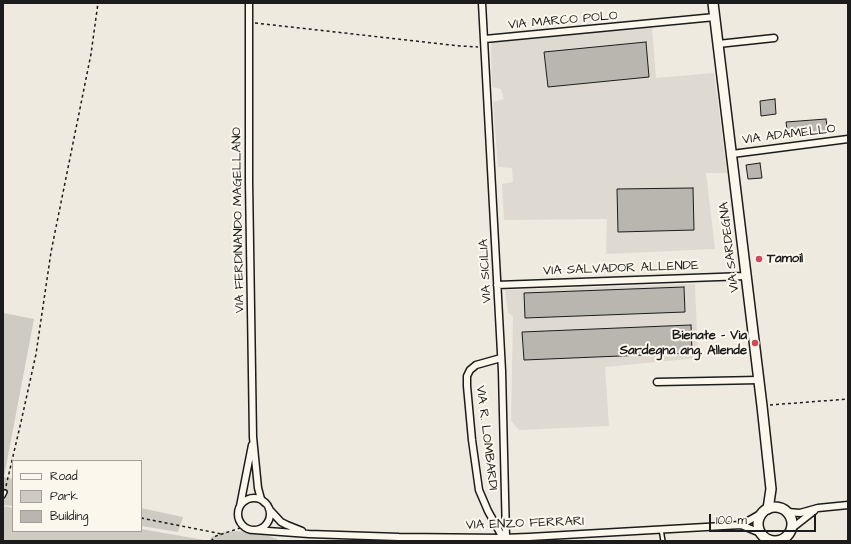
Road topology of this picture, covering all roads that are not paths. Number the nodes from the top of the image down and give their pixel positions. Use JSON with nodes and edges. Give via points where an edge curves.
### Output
{"nodes":[{"id":1,"x":249,"y":3,"type":"edge"},
{"id":2,"x":482,"y":3,"type":"edge"},
{"id":3,"x":713,"y":3,"type":"edge"},
{"id":4,"x":714,"y":17,"type":"junction"},
{"id":5,"x":774,"y":38,"type":"dead end"},
{"id":6,"x":485,"y":39,"type":"junction"},
{"id":7,"x":718,"y":44,"type":"junction"},
{"id":8,"x":848,"y":139,"type":"edge"},
{"id":9,"x":732,"y":154,"type":"junction"},
{"id":10,"x":746,"y":276,"type":"junction"},
{"id":11,"x":497,"y":285,"type":"junction"},
{"id":12,"x":501,"y":358,"type":"junction"},
{"id":13,"x":759,"y":380,"type":"junction"},
{"id":14,"x":657,"y":382,"type":"dead end"},
{"id":15,"x":254,"y":437,"type":"junction"},
{"id":16,"x":771,"y":489,"type":"junction"},
{"id":17,"x":5,"y":492,"type":"road end"},
{"id":18,"x":3,"y":496,"type":"edge"},
{"id":19,"x":267,"y":505,"type":"junction"},
{"id":20,"x":848,"y":505,"type":"edge"},
{"id":21,"x":240,"y":507,"type":"junction"},
{"id":22,"x":818,"y":508,"type":"junction"},
{"id":23,"x":784,"y":510,"type":"junction"},
{"id":24,"x":765,"y":511,"type":"junction"},
{"id":25,"x":741,"y":525,"type":"junction"},
{"id":26,"x":254,"y":530,"type":"junction"},
{"id":27,"x":661,"y":530,"type":"junction"},
{"id":28,"x":309,"y":534,"type":"junction"},
{"id":29,"x":789,"y":535,"type":"edge"},
{"id":30,"x":504,"y":538,"type":"junction"},
{"id":31,"x":768,"y":538,"type":"edge"},
{"id":32,"x":663,"y":541,"type":"edge"}],
"edges":[{"from":1,"to":15,"type":"street","name":"VIA FERDINANDO MAGELLANO","via":[[249,181]]},
{"from":2,"to":6,"type":"street","name":"VIA SICILIA"},
{"from":3,"to":4,"type":"street","name":"VIA SARDEGNA"},
{"from":4,"to":6,"type":"street","name":"VIA MARCO POLO"},
{"from":4,"to":7,"type":"street","name":"VIA SARDEGNA"},
{"from":5,"to":7,"type":"street"},
{"from":6,"to":11,"type":"street","name":"VIA SICILIA"},
{"from":7,"to":9,"type":"street","name":"VIA SARDEGNA"},
{"from":8,"to":9,"type":"street","name":"VIA ADAMELLO"},
{"from":9,"to":10,"type":"street","name":"VIA SARDEGNA"},
{"from":10,"to":11,"type":"street","name":"VIA SALVADOR ALLENDE"},
{"from":10,"to":13,"type":"street","name":"VIA SARDEGNA"},
{"from":11,"to":12,"type":"street","name":"VIA SICILIA"},
{"from":12,"to":30,"type":"street","name":"VIA SICILIA"},
{"from":12,"to":30,"type":"street","name":"VIA R. LOMBARDI","via":[[476,365],[467,376],[467,386],[479,490]]},
{"from":13,"to":14,"type":"street"},
{"from":13,"to":16,"type":"street","name":"VIA SARDEGNA"},
{"from":15,"to":19,"type":"street","name":"VIA FERDINANDO MAGELLANO","via":[[258,488],[261,499]]},
{"from":15,"to":21,"type":"street","name":"VIA FERDINANDO MAGELLANO"},
{"from":16,"to":23,"type":"street","name":"VIA SARDEGNA"},
{"from":16,"to":24,"type":"street","name":"VIA SARDEGNA"},
{"from":17,"to":18,"type":"lane"},
{"from":19,"to":21,"type":"street","via":[[261,500],[251,498]]},
{"from":19,"to":26,"type":"street","via":[[270,513],[267,522]]},
{"from":19,"to":28,"type":"street","name":"VIA ENZO FERRARI","via":[[281,522]]},
{"from":20,"to":22,"type":"street"},
{"from":21,"to":26,"type":"street","via":[[238,512],[243,525]]},
{"from":22,"to":23,"type":"street","via":[[800,513]]},
{"from":22,"to":29,"type":"street"},
{"from":23,"to":24,"type":"street","via":[[772,507]]},
{"from":23,"to":29,"type":"street","via":[[792,522]]},
{"from":24,"to":25,"type":"street","name":"VIA ENZO FERRARI"},
{"from":24,"to":31,"type":"street","via":[[760,518],[759,526],[760,531]]},
{"from":25,"to":27,"type":"street","name":"VIA ENZO FERRARI"},
{"from":25,"to":31,"type":"street","name":"VIA ENZO FERRARI"},
{"from":26,"to":28,"type":"street","name":"VIA ENZO FERRARI"},
{"from":27,"to":30,"type":"street","name":"VIA ENZO FERRARI"},
{"from":27,"to":32,"type":"lane"},
{"from":28,"to":30,"type":"street","name":"VIA ENZO FERRARI"},
{"from":29,"to":31,"type":"street","via":[[776,540]]}]}
